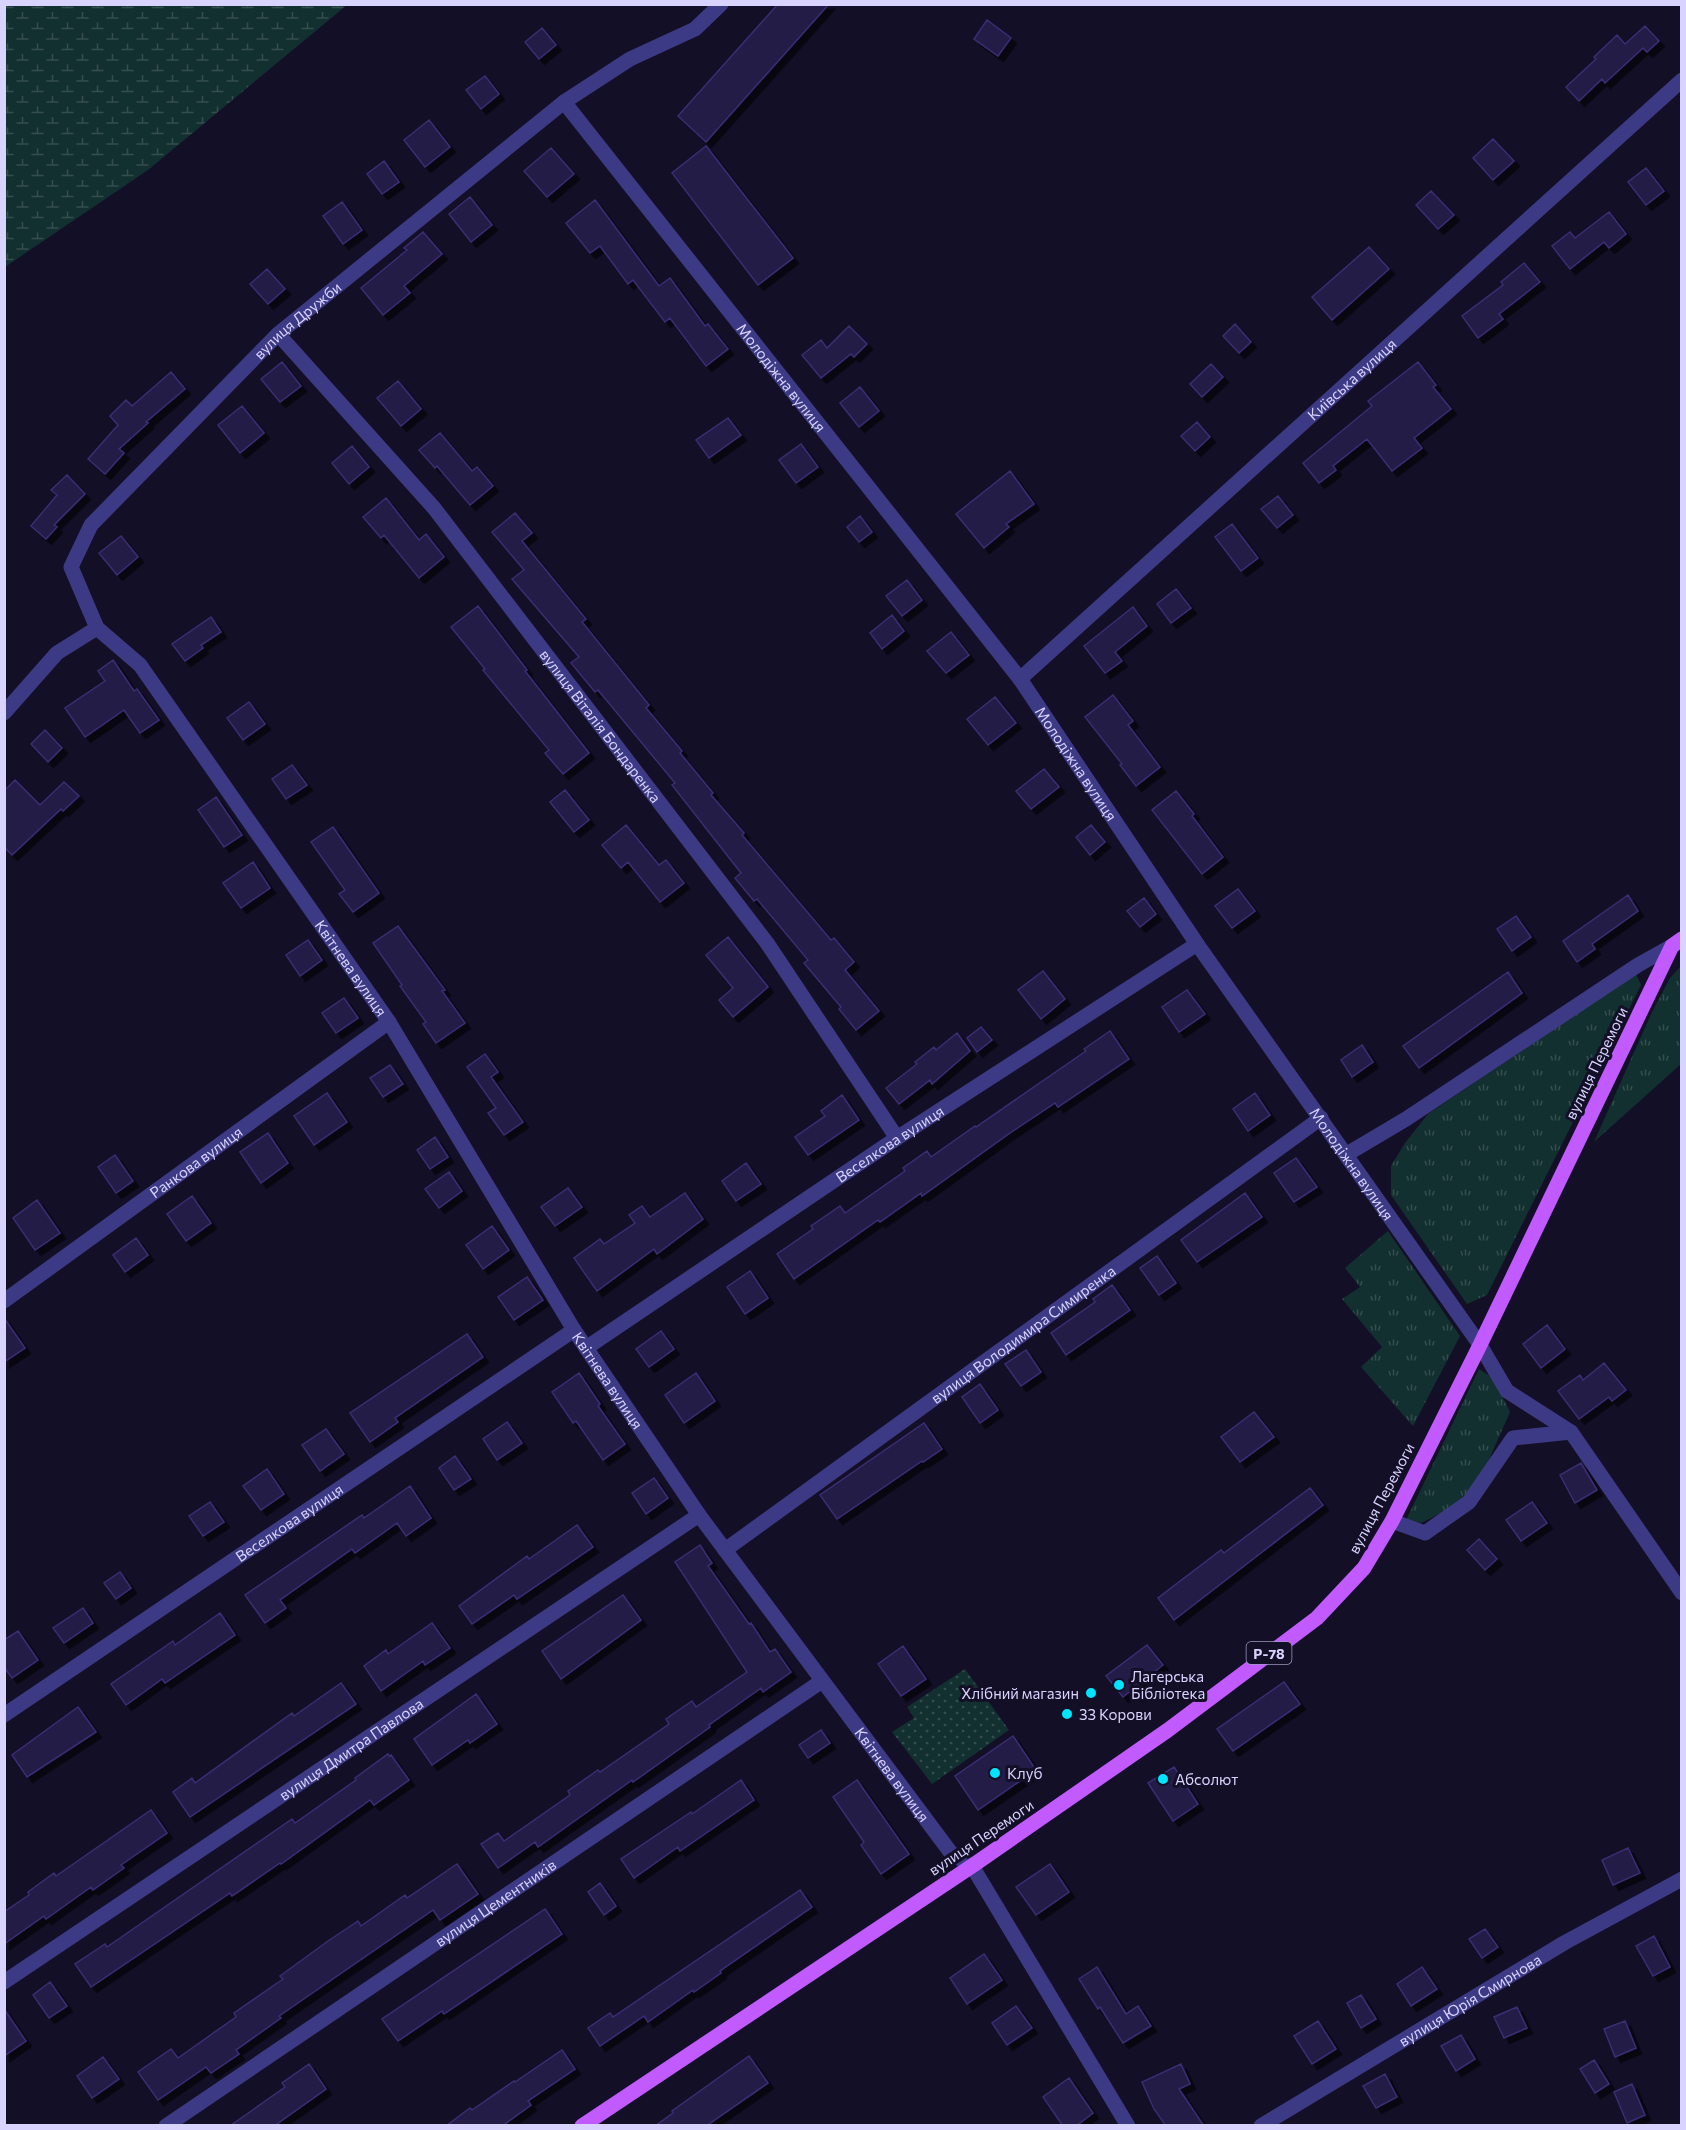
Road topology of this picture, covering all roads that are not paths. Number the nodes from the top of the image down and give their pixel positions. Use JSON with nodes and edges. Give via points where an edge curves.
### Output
{"nodes":[{"id":1,"x":720,"y":4,"type":"edge"},
{"id":2,"x":1682,"y":81,"type":"edge"},
{"id":3,"x":564,"y":102,"type":"junction"},
{"id":4,"x":278,"y":334,"type":"junction"},
{"id":5,"x":97,"y":628,"type":"junction"},
{"id":6,"x":1020,"y":679,"type":"junction"},
{"id":7,"x":4,"y":712,"type":"edge"},
{"id":8,"x":1677,"y":942,"type":"edge"},
{"id":9,"x":1197,"y":944,"type":"junction"},
{"id":10,"x":389,"y":1022,"type":"junction"},
{"id":11,"x":1321,"y":1118,"type":"junction"},
{"id":12,"x":897,"y":1138,"type":"junction"},
{"id":13,"x":1347,"y":1154,"type":"junction"},
{"id":14,"x":4,"y":1301,"type":"edge"},
{"id":15,"x":574,"y":1330,"type":"junction"},
{"id":16,"x":1480,"y":1345,"type":"junction"},
{"id":17,"x":586,"y":1348,"type":"junction"},
{"id":18,"x":1571,"y":1432,"type":"junction"},
{"id":19,"x":699,"y":1515,"type":"junction"},
{"id":20,"x":1392,"y":1521,"type":"junction"},
{"id":21,"x":725,"y":1550,"type":"junction"},
{"id":22,"x":1682,"y":1593,"type":"edge"},
{"id":23,"x":822,"y":1681,"type":"junction"},
{"id":24,"x":4,"y":1715,"type":"edge"},
{"id":25,"x":972,"y":1866,"type":"junction"},
{"id":26,"x":1682,"y":1879,"type":"edge"},
{"id":27,"x":4,"y":1982,"type":"edge"},
{"id":28,"x":166,"y":2126,"type":"edge"},
{"id":29,"x":582,"y":2126,"type":"edge"},
{"id":30,"x":1128,"y":2126,"type":"edge"},
{"id":31,"x":1261,"y":2126,"type":"edge"}],
"edges":[{"from":1,"to":3,"type":"street","name":"вулиця Дружби","via":[[695,29],[630,59]]},
{"from":2,"to":6,"type":"street","name":"Київська вулиця"},
{"from":3,"to":4,"type":"street","name":"вулиця Дружби"},
{"from":3,"to":6,"type":"street","name":"Молодіжна вулиця"},
{"from":4,"to":5,"type":"street","name":"вулиця Дружби","via":[[91,525],[71,567]]},
{"from":4,"to":12,"type":"street","name":"вулиця Віталія Бондаренка","via":[[441,517],[767,943]]},
{"from":5,"to":7,"type":"street","via":[[57,653]]},
{"from":5,"to":10,"type":"street","name":"Квітнева вулиця","via":[[140,665]]},
{"from":6,"to":9,"type":"street","name":"Молодіжна вулиця"},
{"from":8,"to":13,"type":"street"},
{"from":8,"to":16,"type":"main road","name":"вулиця Перемоги","number":"Р-78"},
{"from":9,"to":11,"type":"street","name":"Молодіжна вулиця"},
{"from":9,"to":12,"type":"street","name":"Веселкова вулиця"},
{"from":10,"to":14,"type":"street","name":"Ранкова вулиця"},
{"from":10,"to":15,"type":"street","name":"Квітнева вулиця"},
{"from":11,"to":13,"type":"street","name":"Молодіжна вулиця"},
{"from":11,"to":21,"type":"street","name":"вулиця Володимира Симиренка"},
{"from":12,"to":17,"type":"street","name":"Веселкова вулиця"},
{"from":13,"to":16,"type":"street","name":"Молодіжна вулиця"},
{"from":15,"to":17,"type":"street","name":"Квітнева вулиця"},
{"from":15,"to":24,"type":"street","name":"Веселкова вулиця"},
{"from":16,"to":18,"type":"street","name":"Молодіжна вулиця","via":[[1507,1391]]},
{"from":16,"to":20,"type":"main road","name":"вулиця Перемоги","number":"Р-78"},
{"from":17,"to":19,"type":"street","name":"Квітнева вулиця"},
{"from":18,"to":20,"type":"street","via":[[1513,1438],[1469,1502],[1425,1533]]},
{"from":18,"to":22,"type":"street","name":"Молодіжна вулиця"},
{"from":19,"to":21,"type":"street","name":"Квітнева вулиця"},
{"from":19,"to":27,"type":"street","name":"вулиця Дмитра Павлова"},
{"from":20,"to":25,"type":"main road","name":"вулиця Перемоги","number":"Р-78","via":[[1364,1568],[1317,1618],[1167,1730]]},
{"from":21,"to":23,"type":"street","name":"Квітнева вулиця"},
{"from":23,"to":25,"type":"street","name":"Квітнева вулиця","via":[[951,1852]]},
{"from":23,"to":28,"type":"street","name":"вулиця Цементників"},
{"from":25,"to":29,"type":"main road","name":"вулиця Перемоги","number":"Р-78"},
{"from":25,"to":30,"type":"street","name":"Квітнева вулиця"},
{"from":26,"to":31,"type":"street","name":"вулиця Юрія Смирнова","via":[[1564,1943]]}]}
